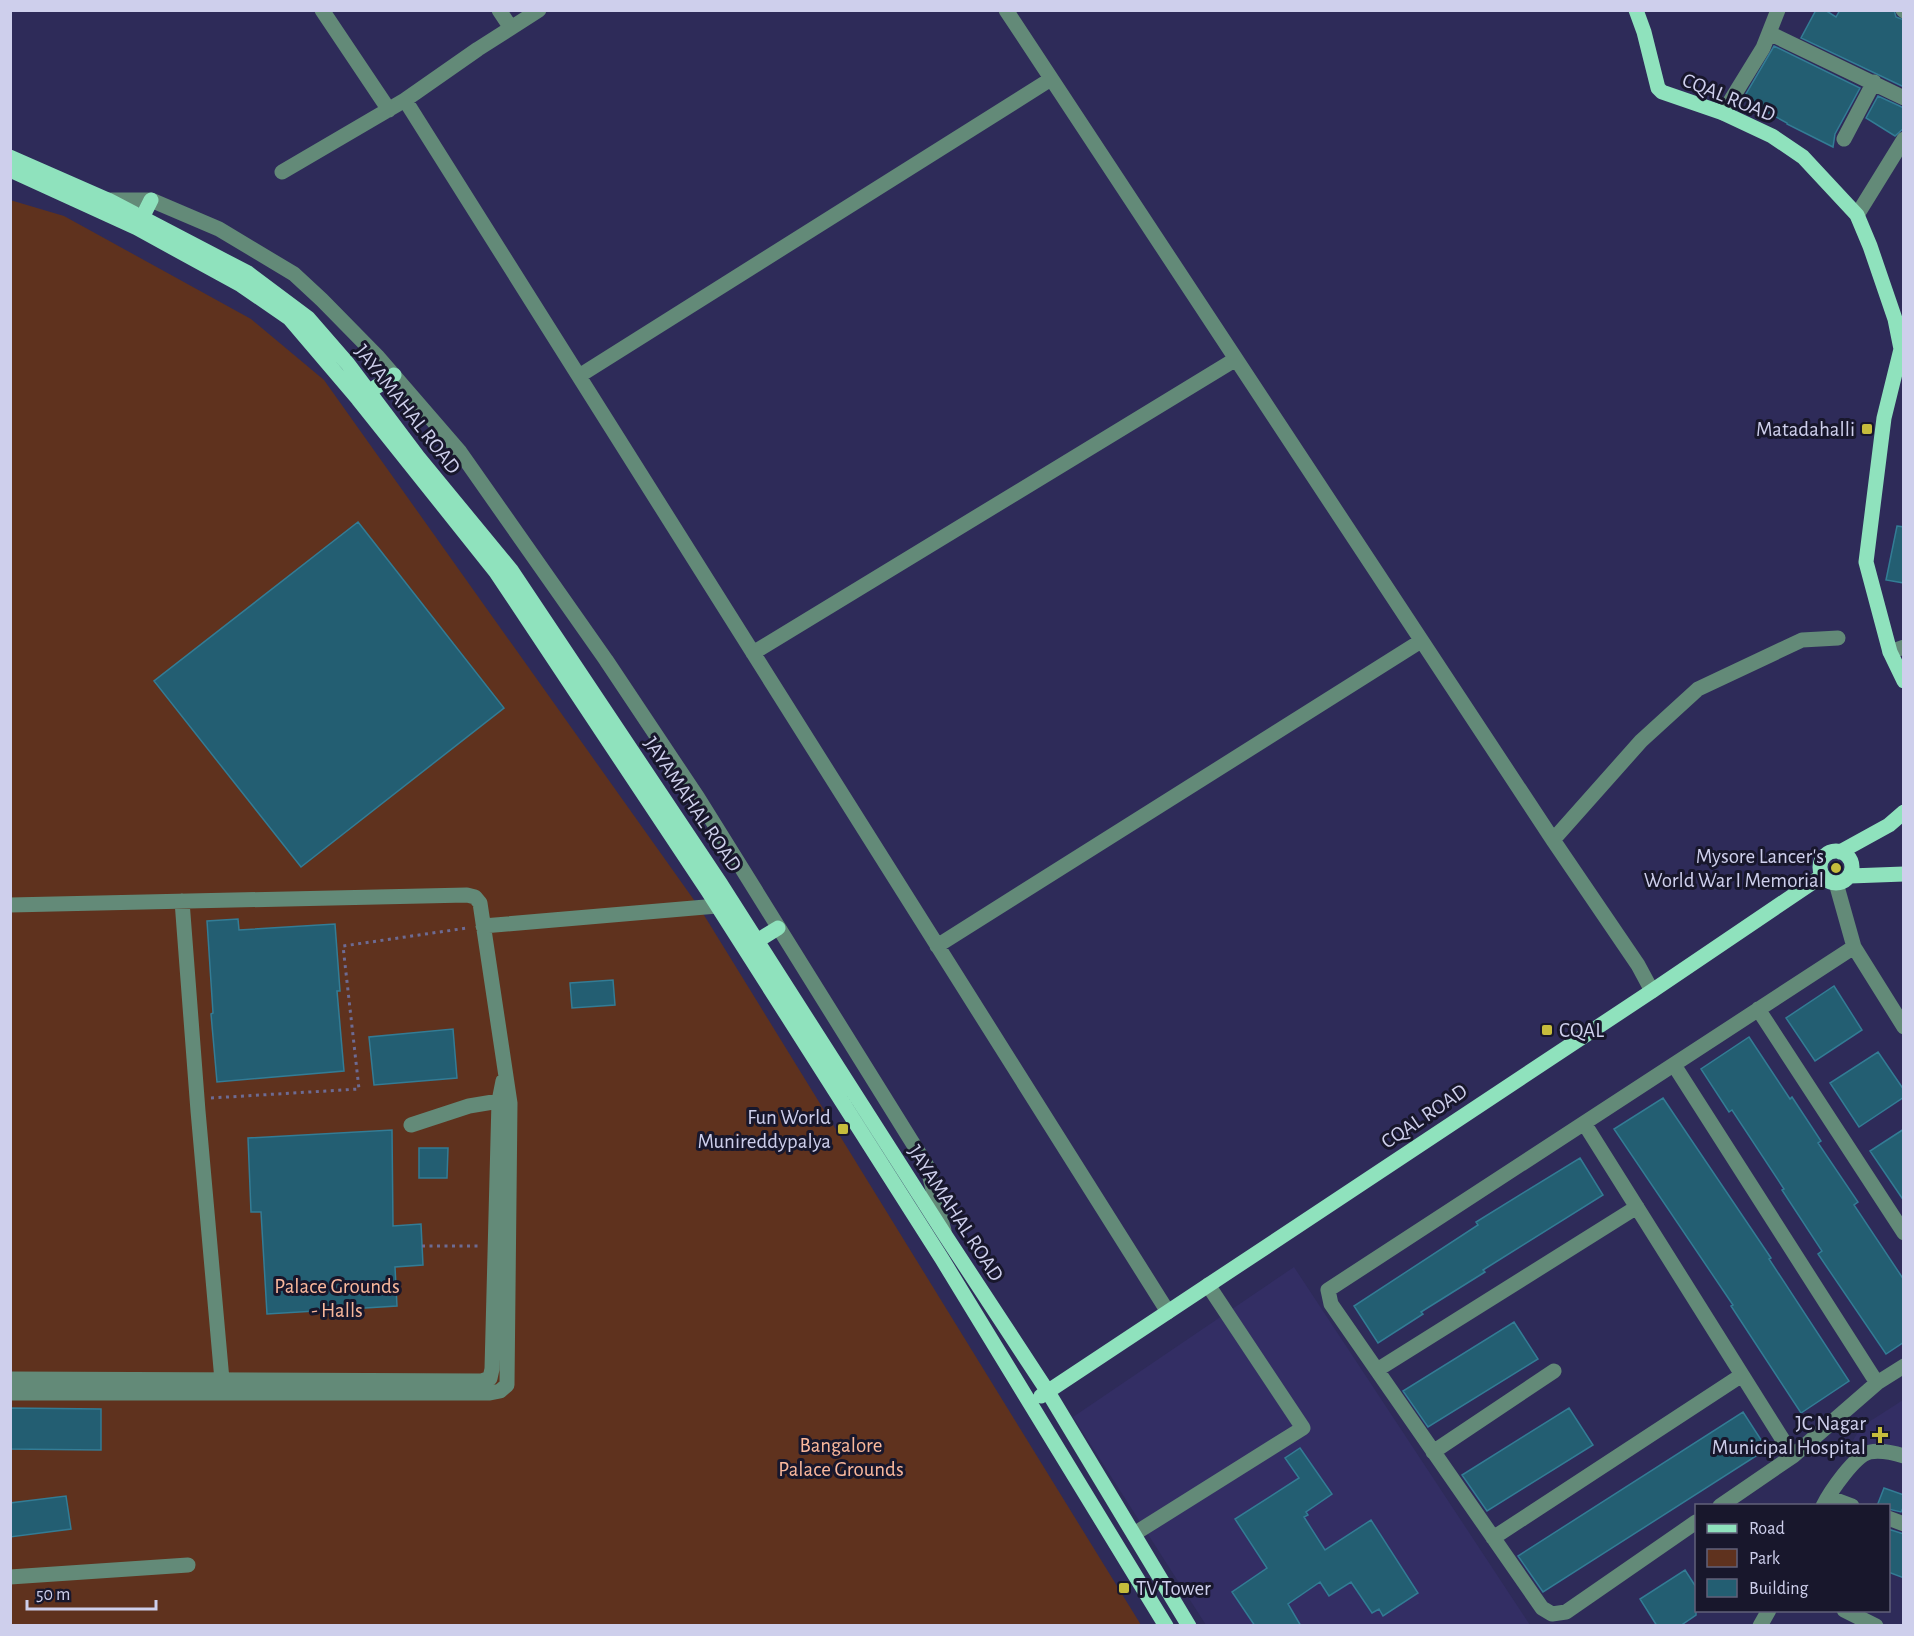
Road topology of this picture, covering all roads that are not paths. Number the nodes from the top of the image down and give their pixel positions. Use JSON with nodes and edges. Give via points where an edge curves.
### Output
{"nodes":[{"id":1,"x":322,"y":10,"type":"edge"},
{"id":2,"x":499,"y":10,"type":"edge"},
{"id":3,"x":539,"y":10,"type":"edge"},
{"id":4,"x":1006,"y":10,"type":"edge"},
{"id":5,"x":1636,"y":10,"type":"edge"},
{"id":6,"x":1778,"y":10,"type":"edge"},
{"id":7,"x":511,"y":28,"type":"junction"},
{"id":8,"x":1769,"y":33,"type":"junction"},
{"id":9,"x":1051,"y":79,"type":"junction"},
{"id":10,"x":1874,"y":82,"type":"junction"},
{"id":11,"x":1904,"y":98,"type":"edge"},
{"id":12,"x":405,"y":100,"type":"junction"},
{"id":13,"x":388,"y":110,"type":"junction"},
{"id":14,"x":1724,"y":112,"type":"junction"},
{"id":15,"x":1844,"y":138,"type":"dead end"},
{"id":16,"x":1904,"y":139,"type":"edge"},
{"id":17,"x":10,"y":157,"type":"edge"},
{"id":18,"x":10,"y":170,"type":"edge"},
{"id":19,"x":282,"y":172,"type":"dead end"},
{"id":20,"x":38,"y":175,"type":"junction"},
{"id":21,"x":108,"y":200,"type":"junction"},
{"id":22,"x":151,"y":200,"type":"junction"},
{"id":23,"x":1857,"y":216,"type":"junction"},
{"id":24,"x":140,"y":222,"type":"junction"},
{"id":25,"x":1900,"y":318,"type":"edge"},
{"id":26,"x":1902,"y":350,"type":"edge"},
{"id":27,"x":1236,"y":359,"type":"junction"},
{"id":28,"x":394,"y":375,"type":"junction"},
{"id":29,"x":579,"y":376,"type":"junction"},
{"id":30,"x":364,"y":395,"type":"junction"},
{"id":31,"x":1838,"y":638,"type":"dead end"},
{"id":32,"x":1421,"y":641,"type":"junction"},
{"id":33,"x":1897,"y":649,"type":"edge"},
{"id":34,"x":753,"y":653,"type":"junction"},
{"id":35,"x":1904,"y":681,"type":"edge"},
{"id":36,"x":1904,"y":812,"type":"edge"},
{"id":37,"x":1553,"y":840,"type":"junction"},
{"id":38,"x":1840,"y":852,"type":"junction"},
{"id":39,"x":1904,"y":874,"type":"edge"},
{"id":40,"x":1836,"y":878,"type":"junction"},
{"id":41,"x":714,"y":887,"type":"junction"},
{"id":42,"x":182,"y":901,"type":"junction"},
{"id":43,"x":10,"y":905,"type":"edge"},
{"id":44,"x":717,"y":906,"type":"junction"},
{"id":45,"x":483,"y":926,"type":"junction"},
{"id":46,"x":778,"y":928,"type":"junction"},
{"id":47,"x":758,"y":940,"type":"junction"},
{"id":48,"x":937,"y":946,"type":"junction"},
{"id":49,"x":1854,"y":947,"type":"junction"},
{"id":50,"x":744,"y":949,"type":"junction"},
{"id":51,"x":1652,"y":991,"type":"junction"},
{"id":52,"x":1758,"y":1009,"type":"junction"},
{"id":53,"x":1904,"y":1027,"type":"edge"},
{"id":54,"x":1674,"y":1065,"type":"junction"},
{"id":55,"x":505,"y":1072,"type":"junction"},
{"id":56,"x":499,"y":1101,"type":"junction"},
{"id":57,"x":1584,"y":1123,"type":"junction"},
{"id":58,"x":411,"y":1125,"type":"dead end"},
{"id":59,"x":502,"y":1193,"type":"junction"},
{"id":60,"x":1637,"y":1207,"type":"junction"},
{"id":61,"x":1904,"y":1233,"type":"edge"},
{"id":62,"x":945,"y":1235,"type":"junction"},
{"id":63,"x":1209,"y":1285,"type":"junction"},
{"id":64,"x":501,"y":1302,"type":"junction"},
{"id":65,"x":1168,"y":1312,"type":"junction"},
{"id":66,"x":1904,"y":1366,"type":"edge"},
{"id":67,"x":1377,"y":1370,"type":"junction"},
{"id":68,"x":1554,"y":1371,"type":"dead end"},
{"id":69,"x":1742,"y":1374,"type":"junction"},
{"id":70,"x":10,"y":1379,"type":"edge"},
{"id":71,"x":222,"y":1380,"type":"junction"},
{"id":72,"x":1877,"y":1383,"type":"junction"},
{"id":73,"x":10,"y":1392,"type":"edge"},
{"id":74,"x":1048,"y":1392,"type":"junction"},
{"id":75,"x":1029,"y":1402,"type":"junction"},
{"id":76,"x":1433,"y":1452,"type":"junction"},
{"id":77,"x":1792,"y":1456,"type":"junction"},
{"id":78,"x":1904,"y":1456,"type":"edge"},
{"id":79,"x":1826,"y":1501,"type":"edge"},
{"id":80,"x":1723,"y":1504,"type":"edge"},
{"id":81,"x":1842,"y":1504,"type":"edge"},
{"id":82,"x":1695,"y":1523,"type":"edge"},
{"id":83,"x":1134,"y":1534,"type":"junction"},
{"id":84,"x":1493,"y":1538,"type":"junction"},
{"id":85,"x":188,"y":1565,"type":"dead end"},
{"id":86,"x":10,"y":1577,"type":"edge"},
{"id":87,"x":1768,"y":1612,"type":"edge"},
{"id":88,"x":1846,"y":1612,"type":"edge"},
{"id":89,"x":1166,"y":1626,"type":"edge"},
{"id":90,"x":1189,"y":1626,"type":"edge"},
{"id":91,"x":1760,"y":1626,"type":"edge"},
{"id":92,"x":1876,"y":1626,"type":"edge"}],
"edges":[{"from":1,"to":13,"type":"street"},
{"from":2,"to":7,"type":"street"},
{"from":3,"to":7,"type":"street"},
{"from":4,"to":9,"type":"street"},
{"from":5,"to":14,"type":"main road","name":"CQAL ROAD","via":[[1658,88]]},
{"from":6,"to":8,"type":"street"},
{"from":7,"to":12,"type":"street"},
{"from":8,"to":10,"type":"street"},
{"from":8,"to":14,"type":"street"},
{"from":9,"to":27,"type":"street"},
{"from":9,"to":29,"type":"street"},
{"from":10,"to":11,"type":"street"},
{"from":10,"to":15,"type":"street"},
{"from":12,"to":13,"type":"street"},
{"from":12,"to":29,"type":"street"},
{"from":13,"to":19,"type":"street"},
{"from":14,"to":23,"type":"main road","name":"CQAL ROAD","via":[[1803,157]]},
{"from":16,"to":23,"type":"street"},
{"from":17,"to":20,"type":"main road","name":"JAYAMAHAL ROAD"},
{"from":18,"to":20,"type":"main road","name":"JAYAMAHAL ROAD"},
{"from":20,"to":21,"type":"main road","name":"JAYAMAHAL ROAD"},
{"from":20,"to":24,"type":"main road","name":"JAYAMAHAL ROAD"},
{"from":21,"to":22,"type":"street"},
{"from":21,"to":24,"type":"main road","name":"JAYAMAHAL ROAD"},
{"from":22,"to":24,"type":"main road"},
{"from":22,"to":28,"type":"street","via":[[219,229],[294,274]]},
{"from":23,"to":25,"type":"main road","name":"CQAL ROAD"},
{"from":24,"to":30,"type":"main road","name":"JAYAMAHAL ROAD","via":[[289,318]]},
{"from":25,"to":26,"type":"main road","name":"CQAL ROAD"},
{"from":26,"to":33,"type":"main road","name":"CQAL ROAD","via":[[1884,418],[1866,549],[1866,562]]},
{"from":27,"to":32,"type":"street"},
{"from":27,"to":34,"type":"street"},
{"from":28,"to":30,"type":"main road"},
{"from":28,"to":46,"type":"street","via":[[460,452],[606,660]]},
{"from":29,"to":34,"type":"street"},
{"from":30,"to":41,"type":"main road","name":"JAYAMAHAL ROAD","via":[[496,572]]},
{"from":31,"to":37,"type":"street","via":[[1802,640],[1698,689],[1641,741]]},
{"from":32,"to":37,"type":"street"},
{"from":32,"to":48,"type":"street"},
{"from":33,"to":35,"type":"main road","name":"CQAL ROAD"},
{"from":34,"to":48,"type":"street"},
{"from":36,"to":38,"type":"main road","via":[[1889,825]]},
{"from":37,"to":51,"type":"street"},
{"from":38,"to":40,"type":"main road","via":[[1851,861],[1852,872]]},
{"from":38,"to":40,"type":"main road","via":[[1829,853],[1822,860],[1820,871]]},
{"from":39,"to":40,"type":"main road"},
{"from":40,"to":49,"type":"street"},
{"from":40,"to":51,"type":"main road","name":"CQAL ROAD"},
{"from":41,"to":44,"type":"main road","name":"JAYAMAHAL ROAD"},
{"from":41,"to":47,"type":"main road","name":"JAYAMAHAL ROAD"},
{"from":42,"to":43,"type":"street"},
{"from":42,"to":45,"type":"street","via":[[467,895],[476,897],[480,903]]},
{"from":42,"to":71,"type":"street"},
{"from":44,"to":45,"type":"street"},
{"from":44,"to":50,"type":"main road","name":"JAYAMAHAL ROAD"},
{"from":45,"to":55,"type":"street"},
{"from":46,"to":47,"type":"main road"},
{"from":46,"to":62,"type":"street","via":[[927,1166]]},
{"from":47,"to":50,"type":"main road"},
{"from":47,"to":62,"type":"main road","name":"JAYAMAHAL ROAD"},
{"from":48,"to":65,"type":"street"},
{"from":49,"to":52,"type":"street"},
{"from":49,"to":53,"type":"street"},
{"from":50,"to":75,"type":"main road","name":"JAYAMAHAL ROAD"},
{"from":51,"to":63,"type":"main road","name":"CQAL ROAD"},
{"from":52,"to":54,"type":"street"},
{"from":52,"to":61,"type":"street"},
{"from":54,"to":57,"type":"street"},
{"from":54,"to":72,"type":"street"},
{"from":55,"to":56,"type":"street"},
{"from":55,"to":59,"type":"street","via":[[510,1103]]},
{"from":56,"to":58,"type":"street","via":[[469,1106]]},
{"from":56,"to":59,"type":"street"},
{"from":57,"to":60,"type":"street"},
{"from":57,"to":67,"type":"street","via":[[1328,1290],[1331,1304]]},
{"from":59,"to":64,"type":"street"},
{"from":59,"to":64,"type":"street","via":[[495,1247]]},
{"from":60,"to":67,"type":"street"},
{"from":60,"to":69,"type":"street"},
{"from":62,"to":74,"type":"main road","name":"JAYAMAHAL ROAD"},
{"from":63,"to":65,"type":"main road","name":"CQAL ROAD"},
{"from":63,"to":83,"type":"street","via":[[1303,1428]]},
{"from":64,"to":71,"type":"street","via":[[490,1378],[481,1381]]},
{"from":64,"to":73,"type":"street","via":[[507,1384],[490,1393]]},
{"from":65,"to":74,"type":"main road","name":"CQAL ROAD"},
{"from":66,"to":72,"type":"street"},
{"from":67,"to":76,"type":"street"},
{"from":68,"to":76,"type":"street"},
{"from":69,"to":77,"type":"street"},
{"from":69,"to":84,"type":"street"},
{"from":70,"to":71,"type":"street"},
{"from":72,"to":77,"type":"street"},
{"from":74,"to":75,"type":"main road","name":"CQAL ROAD"},
{"from":74,"to":83,"type":"main road","name":"JAYAMAHAL ROAD"},
{"from":75,"to":89,"type":"main road","name":"JAYAMAHAL ROAD"},
{"from":76,"to":84,"type":"street"},
{"from":77,"to":80,"type":"street"},
{"from":78,"to":79,"type":"street","via":[[1869,1452],[1853,1463]]},
{"from":79,"to":81,"type":"street"},
{"from":82,"to":84,"type":"street","via":[[1566,1612],[1552,1614],[1542,1608]]},
{"from":83,"to":90,"type":"main road","name":"JAYAMAHAL ROAD"},
{"from":85,"to":86,"type":"street"},
{"from":87,"to":91,"type":"street"},
{"from":88,"to":92,"type":"street"}]}
